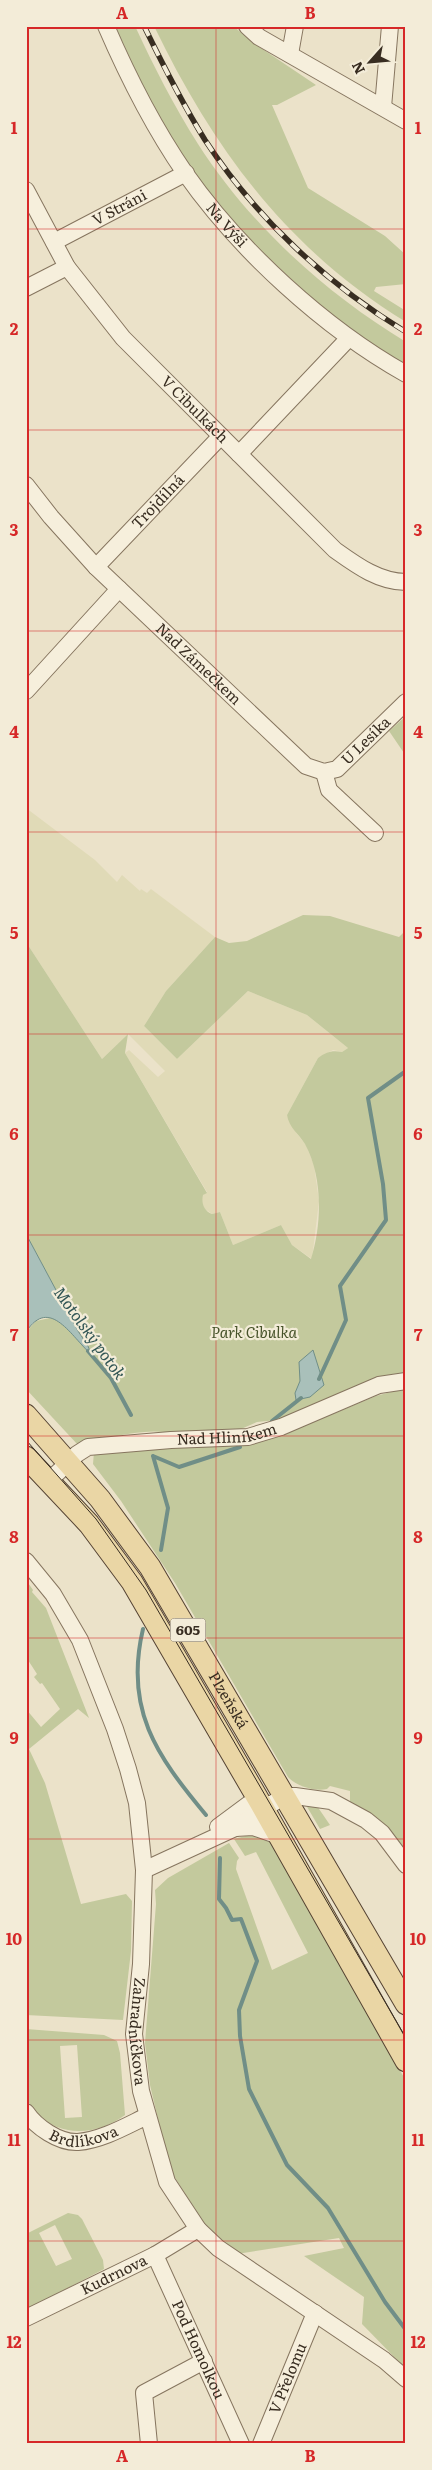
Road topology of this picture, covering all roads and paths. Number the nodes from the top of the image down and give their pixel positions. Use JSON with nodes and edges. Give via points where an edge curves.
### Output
{"nodes":[{"id":1,"x":106,"y":26,"type":"edge"},
{"id":2,"x":247,"y":26,"type":"edge"},
{"id":3,"x":295,"y":26,"type":"edge"},
{"id":4,"x":390,"y":26,"type":"edge"},
{"id":5,"x":290,"y":54,"type":"junction"},
{"id":6,"x":383,"y":107,"type":"junction"},
{"id":7,"x":406,"y":121,"type":"edge"},
{"id":8,"x":186,"y":174,"type":"junction"},
{"id":9,"x":26,"y":190,"type":"edge"},
{"id":10,"x":54,"y":242,"type":"junction"},
{"id":11,"x":67,"y":267,"type":"junction"},
{"id":12,"x":26,"y":288,"type":"edge"},
{"id":13,"x":348,"y":338,"type":"junction"},
{"id":14,"x":406,"y":374,"type":"edge"},
{"id":15,"x":221,"y":436,"type":"junction"},
{"id":16,"x":239,"y":454,"type":"junction"},
{"id":17,"x":26,"y":485,"type":"edge"},
{"id":18,"x":96,"y":567,"type":"junction"},
{"id":19,"x":406,"y":582,"type":"edge"},
{"id":20,"x":119,"y":590,"type":"junction"},
{"id":21,"x":26,"y":691,"type":"edge"},
{"id":22,"x":406,"y":702,"type":"edge"},
{"id":23,"x":324,"y":772,"type":"junction"},
{"id":24,"x":375,"y":833,"type":"dead end"},
{"id":25,"x":406,"y":1381,"type":"edge"},
{"id":26,"x":26,"y":1415,"type":"edge"},
{"id":27,"x":26,"y":1457,"type":"edge"},
{"id":28,"x":70,"y":1462,"type":"junction"},
{"id":29,"x":50,"y":1480,"type":"junction"},
{"id":30,"x":26,"y":1561,"type":"edge"},
{"id":31,"x":247,"y":1782,"type":"junction"},
{"id":32,"x":270,"y":1804,"type":"junction"},
{"id":33,"x":233,"y":1824,"type":"junction"},
{"id":34,"x":279,"y":1836,"type":"junction"},
{"id":35,"x":406,"y":1865,"type":"edge"},
{"id":36,"x":144,"y":1870,"type":"junction"},
{"id":37,"x":406,"y":2004,"type":"edge"},
{"id":38,"x":406,"y":2061,"type":"edge"},
{"id":39,"x":26,"y":2112,"type":"edge"},
{"id":40,"x":147,"y":2116,"type":"junction"},
{"id":41,"x":198,"y":2229,"type":"junction"},
{"id":42,"x":155,"y":2255,"type":"junction"},
{"id":43,"x":315,"y":2313,"type":"junction"},
{"id":44,"x":26,"y":2318,"type":"edge"},
{"id":45,"x":204,"y":2361,"type":"junction"},
{"id":46,"x":406,"y":2379,"type":"edge"},
{"id":47,"x":149,"y":2444,"type":"edge"},
{"id":48,"x":242,"y":2444,"type":"edge"},
{"id":49,"x":260,"y":2444,"type":"edge"}],
"edges":[{"from":1,"to":8,"type":"street","name":"Na Výši","via":[[124,68]]},
{"from":2,"to":5,"type":"street","via":[[259,37]]},
{"from":3,"to":5,"type":"street"},
{"from":4,"to":6,"type":"street"},
{"from":5,"to":6,"type":"street"},
{"from":6,"to":7,"type":"street"},
{"from":8,"to":10,"type":"street","name":"V Stráni"},
{"from":8,"to":13,"type":"street","name":"Na Výši","via":[[230,229]]},
{"from":9,"to":10,"type":"street","name":"V Cibulkách"},
{"from":10,"to":11,"type":"street","name":"V Cibulkách"},
{"from":11,"to":12,"type":"street"},
{"from":11,"to":15,"type":"street","name":"V Cibulkách","via":[[123,338]]},
{"from":13,"to":14,"type":"street","name":"Na Výši"},
{"from":13,"to":16,"type":"street"},
{"from":15,"to":16,"type":"street","name":"V Cibulkách"},
{"from":15,"to":18,"type":"street","name":"Trojdílná"},
{"from":16,"to":19,"type":"street","name":"V Cibulkách","via":[[335,550],[374,575]]},
{"from":17,"to":18,"type":"street","name":"Nad Zámečkem","via":[[50,517]]},
{"from":18,"to":20,"type":"street","name":"Nad Zámečkem"},
{"from":20,"to":21,"type":"street"},
{"from":20,"to":23,"type":"street","name":"Nad Zámečkem","via":[[306,766]]},
{"from":22,"to":23,"type":"street","name":"U Lesíka","via":[[337,769]]},
{"from":23,"to":24,"type":"street","via":[[329,790]]},
{"from":25,"to":28,"type":"street","name":"Nad Hliníkem","via":[[379,1386],[281,1427],[248,1436],[116,1443],[88,1448]]},
{"from":26,"to":28,"type":"main road","name":"Plzeňská","number":"605"},
{"from":27,"to":29,"type":"main road","name":"Plzeňská","number":"605"},
{"from":28,"to":29,"type":"street","name":"Nad Hliníkem"},
{"from":28,"to":32,"type":"main road","name":"Plzeňská","number":"605","via":[[150,1567]]},
{"from":29,"to":31,"type":"main road","name":"Plzeňská","number":"605","via":[[89,1524],[132,1582]]},
{"from":30,"to":36,"type":"street","name":"Zahradníčkova","via":[[72,1624],[116,1729],[137,1803]]},
{"from":31,"to":32,"type":"main road","name":"Plzeňská","number":"605"},
{"from":31,"to":33,"type":"street"},
{"from":32,"to":33,"type":"street","via":[[248,1804]]},
{"from":32,"to":34,"type":"main road","name":"Plzeňská","number":"605"},
{"from":32,"to":35,"type":"street","via":[[331,1801],[382,1833]]},
{"from":32,"to":37,"type":"main road","name":"Plzeňská","number":"605"},
{"from":33,"to":34,"type":"street"},
{"from":33,"to":36,"type":"street"},
{"from":34,"to":38,"type":"main road","name":"Plzeňská","number":"605"},
{"from":36,"to":40,"type":"street","name":"Zahradníčkova","via":[[141,1964],[134,2034]]},
{"from":39,"to":40,"type":"street","name":"Brdlíkova","via":[[43,2130],[77,2142],[106,2134]]},
{"from":40,"to":41,"type":"street","name":"Zahradníčkova","via":[[167,2182]]},
{"from":41,"to":42,"type":"street","name":"Kudrnova"},
{"from":41,"to":43,"type":"street","name":"Zahradníčkova","via":[[218,2248]]},
{"from":42,"to":44,"type":"street","name":"Kudrnova"},
{"from":42,"to":45,"type":"street","name":"Pod Homolkou"},
{"from":43,"to":46,"type":"street","name":"Zahradníčkova"},
{"from":43,"to":49,"type":"street","name":"V Přelomu"},
{"from":45,"to":47,"type":"street","via":[[144,2393]]},
{"from":45,"to":48,"type":"street","name":"Pod Homolkou"}]}
